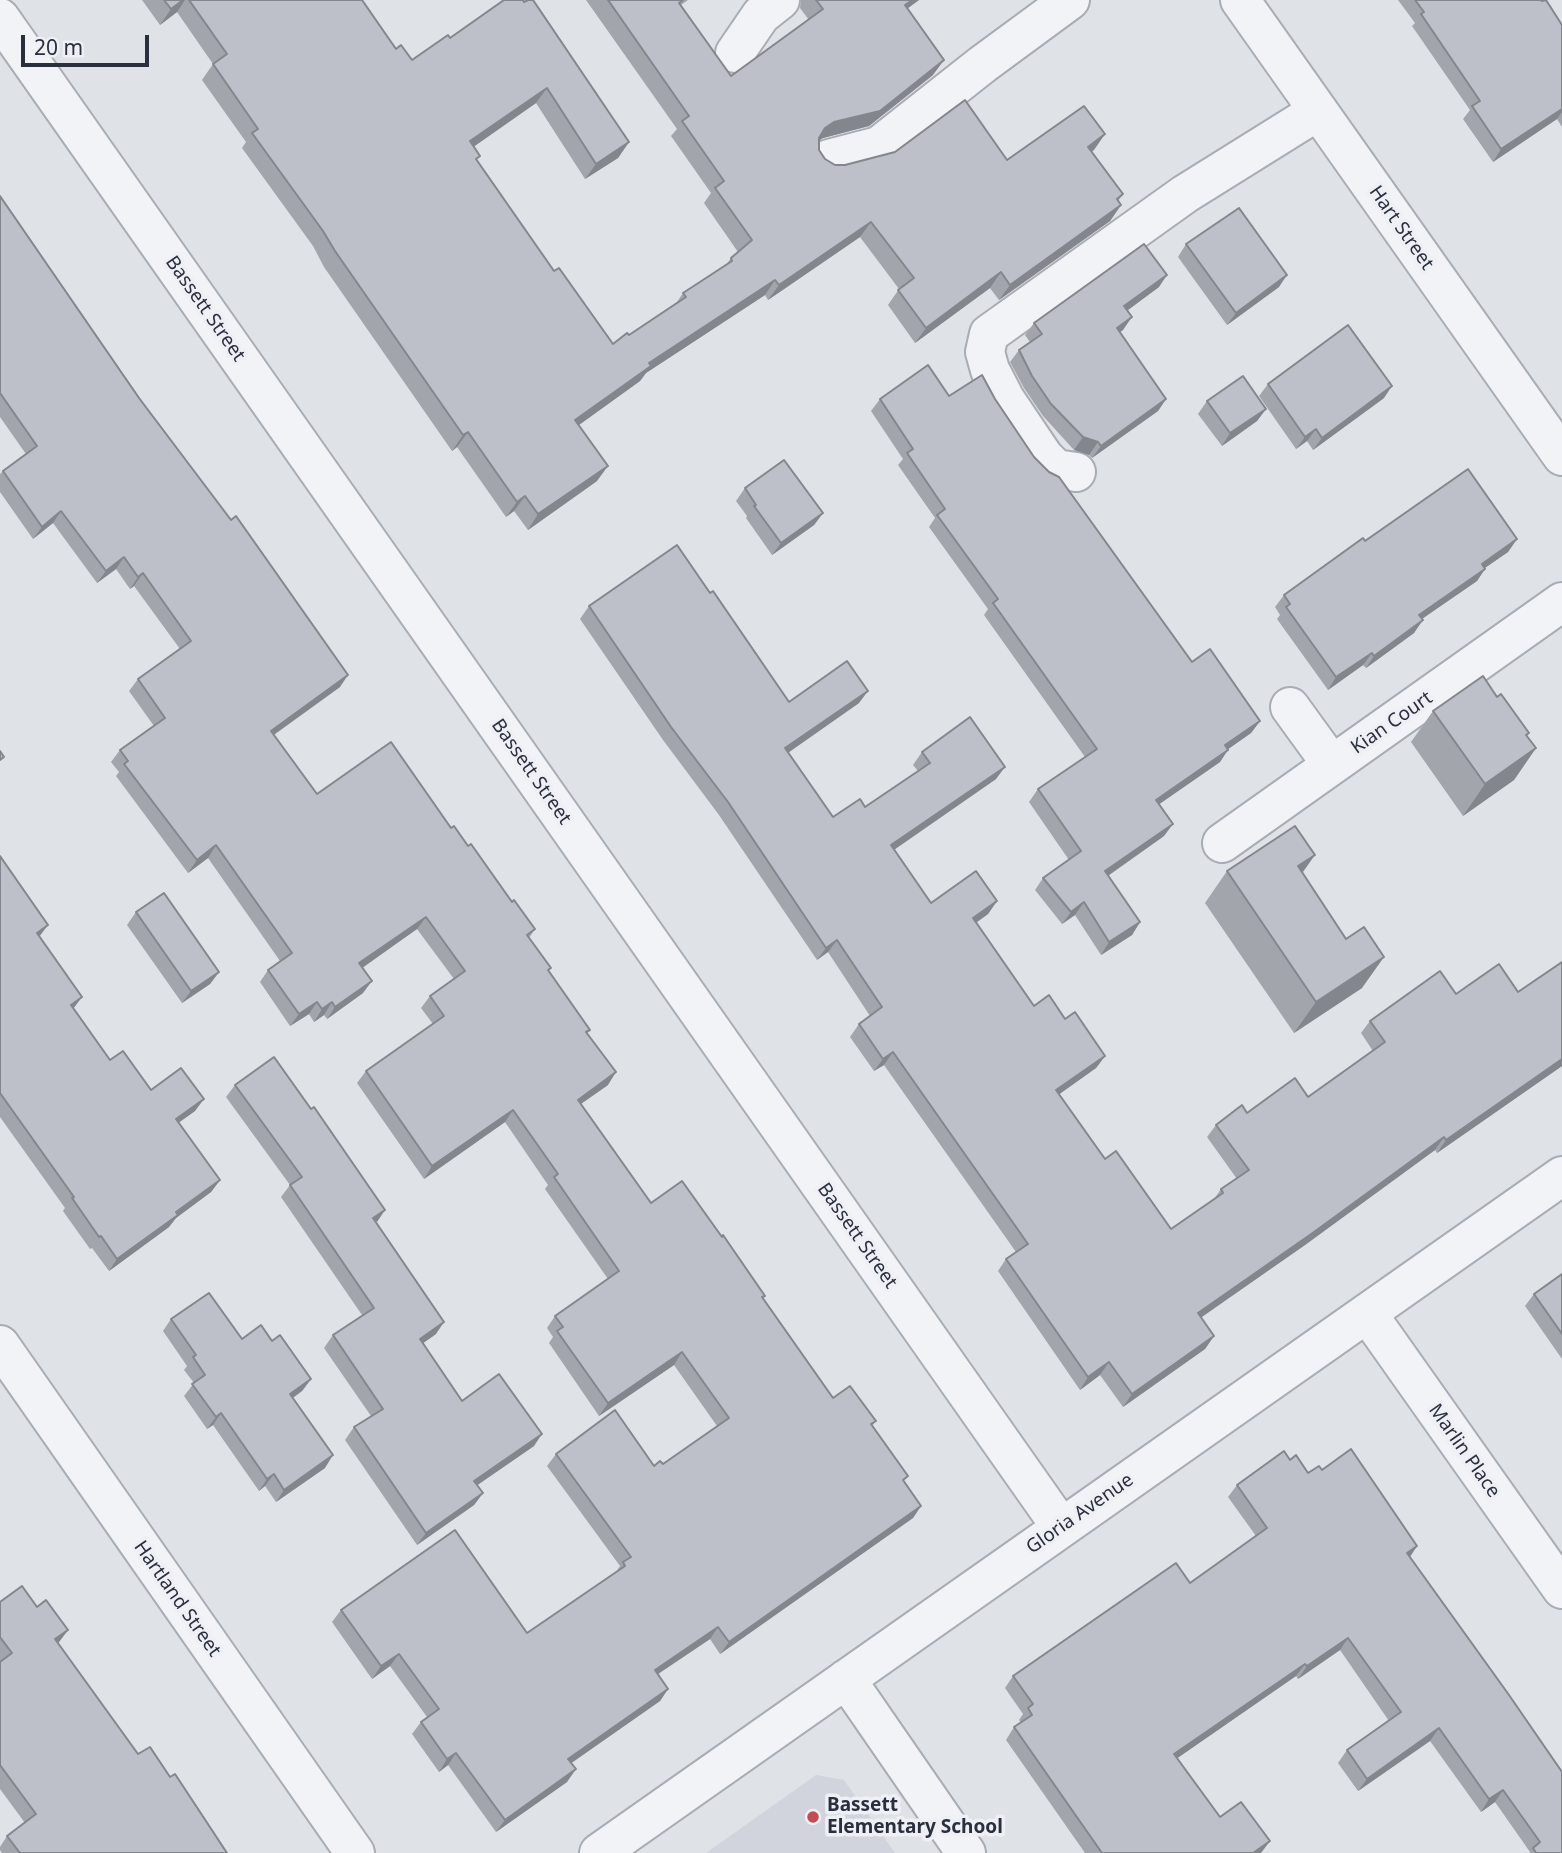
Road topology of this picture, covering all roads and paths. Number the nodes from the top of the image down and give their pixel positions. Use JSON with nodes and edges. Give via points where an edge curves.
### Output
{"nodes":[{"id":1,"x":780,"y":0,"type":"edge"},
{"id":2,"x":1070,"y":0,"type":"edge"},
{"id":3,"x":1240,"y":0,"type":"edge"},
{"id":4,"x":0,"y":18,"type":"edge"},
{"id":5,"x":735,"y":53,"type":"dead end"},
{"id":6,"x":1318,"y":111,"type":"junction"},
{"id":7,"x":829,"y":159,"type":"edge"},
{"id":8,"x":1562,"y":456,"type":"edge"},
{"id":9,"x":1076,"y":472,"type":"dead end"},
{"id":10,"x":1562,"y":602,"type":"edge"},
{"id":11,"x":1290,"y":707,"type":"dead end"},
{"id":12,"x":1332,"y":765,"type":"junction"},
{"id":13,"x":1222,"y":843,"type":"dead end"},
{"id":14,"x":1562,"y":1176,"type":"edge"},
{"id":15,"x":1367,"y":1313,"type":"junction"},
{"id":16,"x":0,"y":1345,"type":"edge"},
{"id":17,"x":1061,"y":1527,"type":"junction"},
{"id":18,"x":1562,"y":1589,"type":"edge"},
{"id":19,"x":846,"y":1679,"type":"junction"},
{"id":20,"x":355,"y":1853,"type":"edge"},
{"id":21,"x":599,"y":1853,"type":"edge"},
{"id":22,"x":967,"y":1853,"type":"edge"}],
"edges":[{"from":1,"to":5,"type":"street","via":[[761,15]]},
{"from":2,"to":7,"type":"street","via":[[879,146]]},
{"from":3,"to":6,"type":"street","name":"Hart Street"},
{"from":4,"to":17,"type":"street","name":"Bassett Street"},
{"from":6,"to":8,"type":"street","name":"Hart Street"},
{"from":6,"to":9,"type":"street","via":[[1185,194],[989,334],[985,352],[1005,399],[1044,457],[1056,469]]},
{"from":10,"to":12,"type":"street","name":"Kian Court"},
{"from":11,"to":12,"type":"street"},
{"from":12,"to":13,"type":"street","name":"Kian Court"},
{"from":14,"to":15,"type":"street","name":"Gloria Avenue"},
{"from":15,"to":17,"type":"street","name":"Gloria Avenue"},
{"from":15,"to":18,"type":"street","name":"Marlin Place"},
{"from":16,"to":20,"type":"street","name":"Hartland Street"},
{"from":17,"to":19,"type":"street","name":"Gloria Avenue"},
{"from":19,"to":21,"type":"street","name":"Gloria Avenue"},
{"from":19,"to":22,"type":"street"}]}
